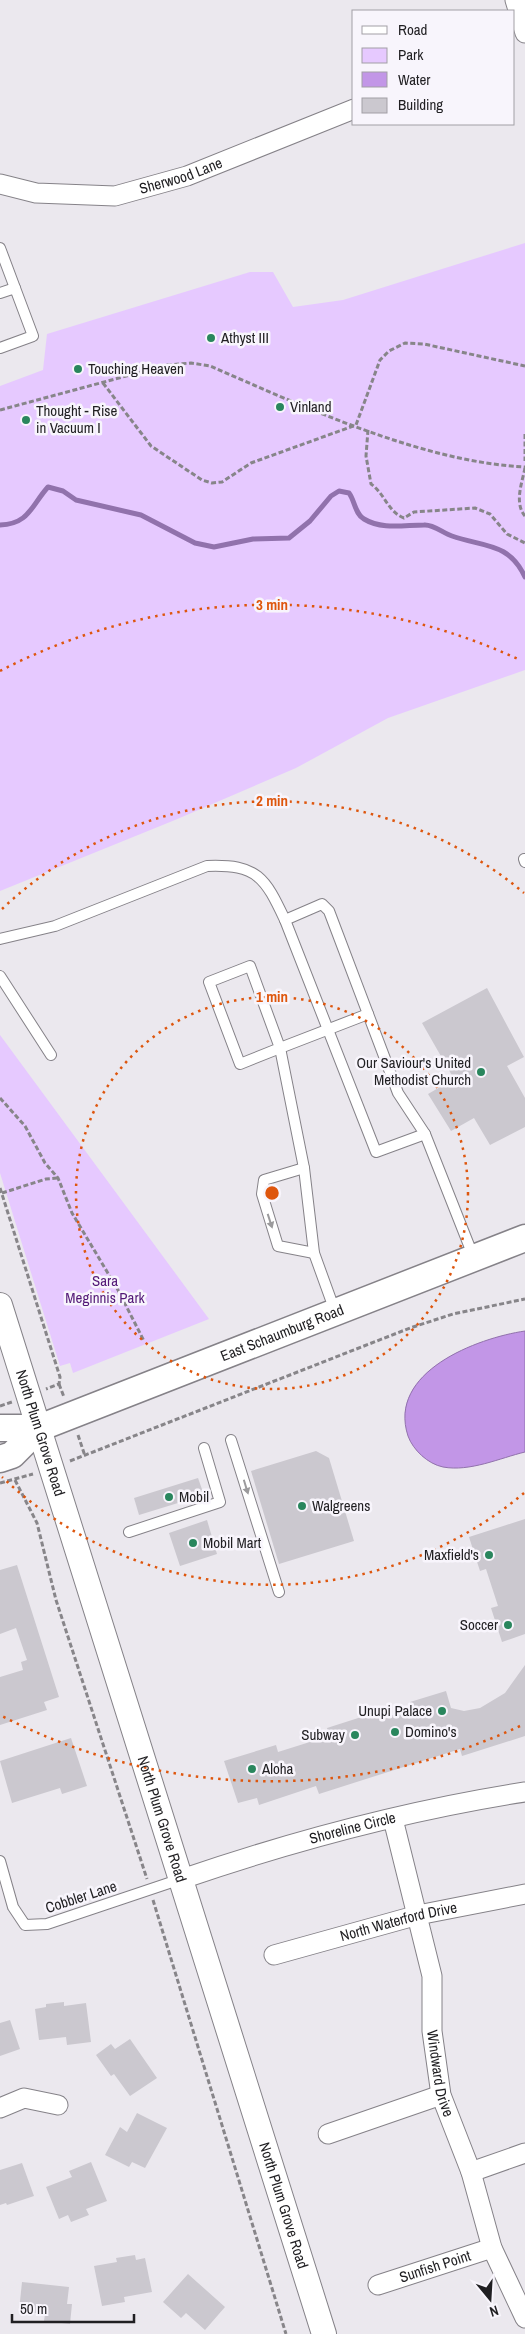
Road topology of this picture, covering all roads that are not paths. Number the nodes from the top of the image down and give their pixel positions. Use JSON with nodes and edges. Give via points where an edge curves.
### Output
{"nodes":[{"id":1,"x":515,"y":0,"type":"edge"},
{"id":2,"x":525,"y":33,"type":"edge"},
{"id":3,"x":352,"y":110,"type":"edge"},
{"id":4,"x":0,"y":184,"type":"edge"},
{"id":5,"x":0,"y":248,"type":"edge"},
{"id":6,"x":15,"y":288,"type":"junction"},
{"id":7,"x":0,"y":293,"type":"edge"},
{"id":8,"x":0,"y":348,"type":"edge"},
{"id":9,"x":285,"y":920,"type":"junction"},
{"id":10,"x":0,"y":939,"type":"edge"},
{"id":11,"x":0,"y":976,"type":"edge"},
{"id":12,"x":368,"y":1014,"type":"junction"},
{"id":13,"x":328,"y":1030,"type":"junction"},
{"id":14,"x":280,"y":1048,"type":"junction"},
{"id":15,"x":51,"y":1055,"type":"dead end"},
{"id":16,"x":425,"y":1134,"type":"junction"},
{"id":17,"x":304,"y":1168,"type":"junction"},
{"id":18,"x":525,"y":1238,"type":"edge"},
{"id":19,"x":314,"y":1253,"type":"junction"},
{"id":20,"x":474,"y":1258,"type":"junction"},
{"id":21,"x":0,"y":1305,"type":"edge"},
{"id":22,"x":336,"y":1312,"type":"junction"},
{"id":23,"x":0,"y":1428,"type":"edge"},
{"id":24,"x":39,"y":1428,"type":"junction"},
{"id":25,"x":231,"y":1440,"type":"dead end"},
{"id":26,"x":204,"y":1448,"type":"dead end"},
{"id":27,"x":0,"y":1459,"type":"edge"},
{"id":28,"x":129,"y":1532,"type":"dead end"},
{"id":29,"x":279,"y":1592,"type":"dead end"},
{"id":30,"x":525,"y":1792,"type":"edge"},
{"id":31,"x":392,"y":1819,"type":"junction"},
{"id":32,"x":0,"y":1861,"type":"edge"},
{"id":33,"x":182,"y":1879,"type":"junction"},
{"id":34,"x":525,"y":1894,"type":"edge"},
{"id":35,"x":418,"y":1915,"type":"junction"},
{"id":36,"x":274,"y":1955,"type":"dead end"},
{"id":37,"x":440,"y":2095,"type":"junction"},
{"id":38,"x":58,"y":2105,"type":"dead end"},
{"id":39,"x":0,"y":2108,"type":"edge"},
{"id":40,"x":328,"y":2134,"type":"dead end"},
{"id":41,"x":525,"y":2153,"type":"edge"},
{"id":42,"x":471,"y":2172,"type":"junction"},
{"id":43,"x":492,"y":2248,"type":"junction"},
{"id":44,"x":378,"y":2285,"type":"dead end"},
{"id":45,"x":525,"y":2318,"type":"edge"},
{"id":46,"x":324,"y":2334,"type":"edge"}],
"edges":[{"from":1,"to":2,"type":"street"},
{"from":3,"to":4,"type":"street","name":"Sherwood Lane","via":[[187,176],[115,196],[36,193]]},
{"from":5,"to":6,"type":"lane"},
{"from":6,"to":7,"type":"lane"},
{"from":6,"to":8,"type":"lane","via":[[33,336]]},
{"from":9,"to":10,"type":"lane","via":[[269,887],[256,874],[233,865],[207,866],[54,926]]},
{"from":9,"to":12,"type":"lane","via":[[322,904],[329,911]]},
{"from":9,"to":13,"type":"lane"},
{"from":11,"to":15,"type":"lane"},
{"from":12,"to":13,"type":"lane"},
{"from":12,"to":16,"type":"lane","via":[[398,1093]]},
{"from":13,"to":14,"type":"lane"},
{"from":13,"to":16,"type":"lane","via":[[376,1152]]},
{"from":14,"to":14,"type":"lane","via":[[250,966],[209,982],[240,1064]]},
{"from":14,"to":17,"type":"lane"},
{"from":16,"to":20,"type":"lane"},
{"from":17,"to":19,"type":"lane"},
{"from":17,"to":19,"type":"lane","one_way":true,"via":[[264,1180],[262,1194],[278,1246]]},
{"from":18,"to":20,"type":"main road","name":"East Schaumburg Road"},
{"from":19,"to":22,"type":"lane"},
{"from":20,"to":22,"type":"main road","name":"East Schaumburg Road"},
{"from":21,"to":24,"type":"street","name":"North Plum Grove Road"},
{"from":22,"to":24,"type":"main road","name":"East Schaumburg Road"},
{"from":23,"to":24,"type":"main road","name":"East Schaumburg Road"},
{"from":24,"to":27,"type":"main road","name":"East Schaumburg Road","via":[[12,1455]]},
{"from":24,"to":33,"type":"street","name":"North Plum Grove Road"},
{"from":25,"to":29,"type":"lane","one_way":true},
{"from":26,"to":28,"type":"lane","via":[[220,1502]]},
{"from":30,"to":31,"type":"street","name":"Shoreline Circle"},
{"from":31,"to":33,"type":"street","name":"Shoreline Circle","via":[[246,1857]]},
{"from":31,"to":35,"type":"street","name":"Windward Drive"},
{"from":32,"to":33,"type":"lane","name":"Cobbler Lane","via":[[13,1907],[24,1925],[47,1924]]},
{"from":33,"to":46,"type":"street","name":"North Plum Grove Road"},
{"from":34,"to":35,"type":"street","name":"North Waterford Drive"},
{"from":35,"to":36,"type":"street","name":"North Waterford Drive"},
{"from":35,"to":37,"type":"street","name":"Windward Drive","via":[[432,1976],[432,2032]]},
{"from":37,"to":40,"type":"street"},
{"from":37,"to":42,"type":"street","name":"Windward Drive"},
{"from":38,"to":39,"type":"street","via":[[24,2098]]},
{"from":41,"to":42,"type":"street"},
{"from":42,"to":43,"type":"street","name":"Windward Drive"},
{"from":43,"to":44,"type":"street","name":"Sunfish Point"},
{"from":43,"to":45,"type":"street","name":"Windward Drive"}]}
